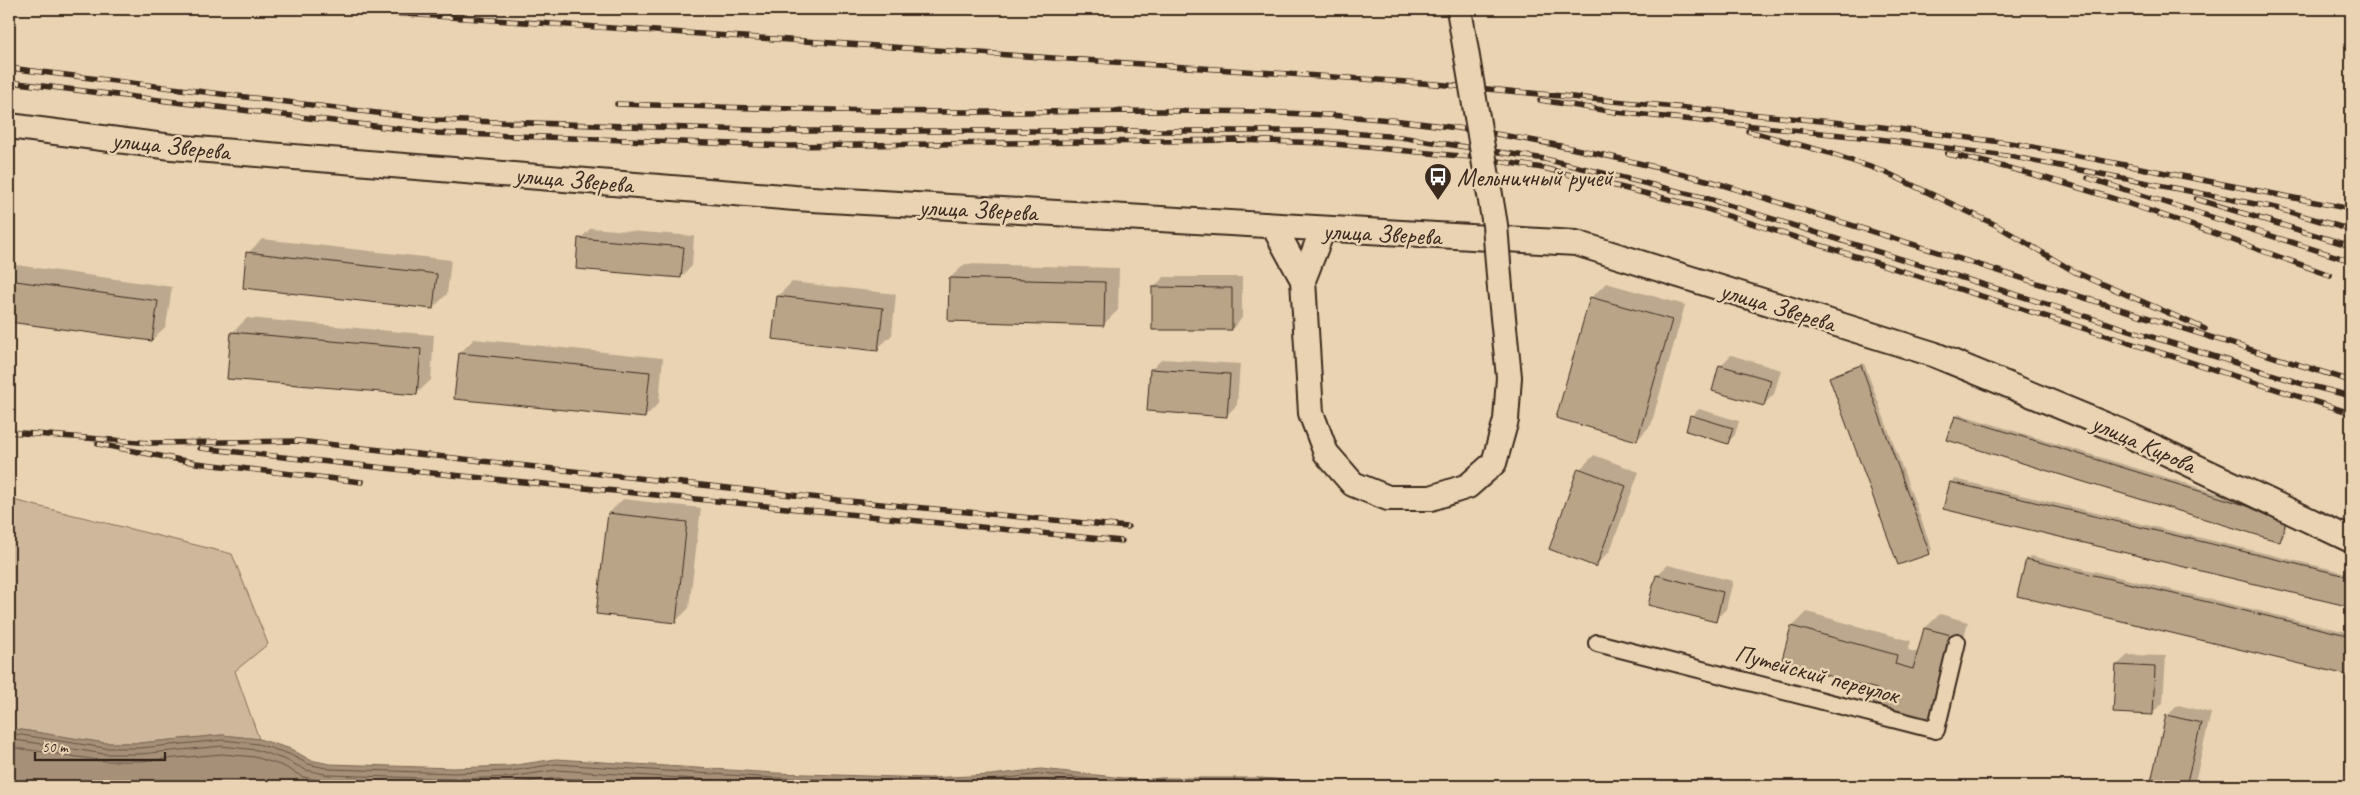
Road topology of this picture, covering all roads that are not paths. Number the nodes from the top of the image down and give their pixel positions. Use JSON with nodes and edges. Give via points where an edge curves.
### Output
{"nodes":[{"id":1,"x":1459,"y":9,"type":"edge"},
{"id":2,"x":9,"y":126,"type":"edge"},
{"id":3,"x":1274,"y":227,"type":"junction"},
{"id":4,"x":1323,"y":229,"type":"junction"},
{"id":5,"x":1303,"y":280,"type":"junction"},
{"id":6,"x":1933,"y":354,"type":"joint"},
{"id":7,"x":2351,"y":540,"type":"edge"},
{"id":8,"x":1957,"y":642,"type":"dead end"},
{"id":9,"x":1597,"y":643,"type":"dead end"}],
"edges":[{"from":1,"to":5,"type":"main road","bridge":true,"via":[[1495,225],[1508,377],[1506,420],[1494,463],[1468,486],[1431,498],[1388,498],[1353,484],[1326,454],[1311,413]]},
{"from":2,"to":3,"type":"main road","name":"улица Зверева","via":[[172,147],[795,198]]},
{"from":3,"to":4,"type":"main road","name":"улица Зверева"},
{"from":3,"to":5,"type":"main road"},
{"from":4,"to":5,"type":"main road"},
{"from":4,"to":6,"type":"main road","name":"улица Зверева","via":[[1576,243]]},
{"from":6,"to":7,"type":"main road","name":"улица Кирова","via":[[2120,431]]},
{"from":8,"to":9,"type":"street","name":"Путейский переулок","via":[[1936,730]]}]}
